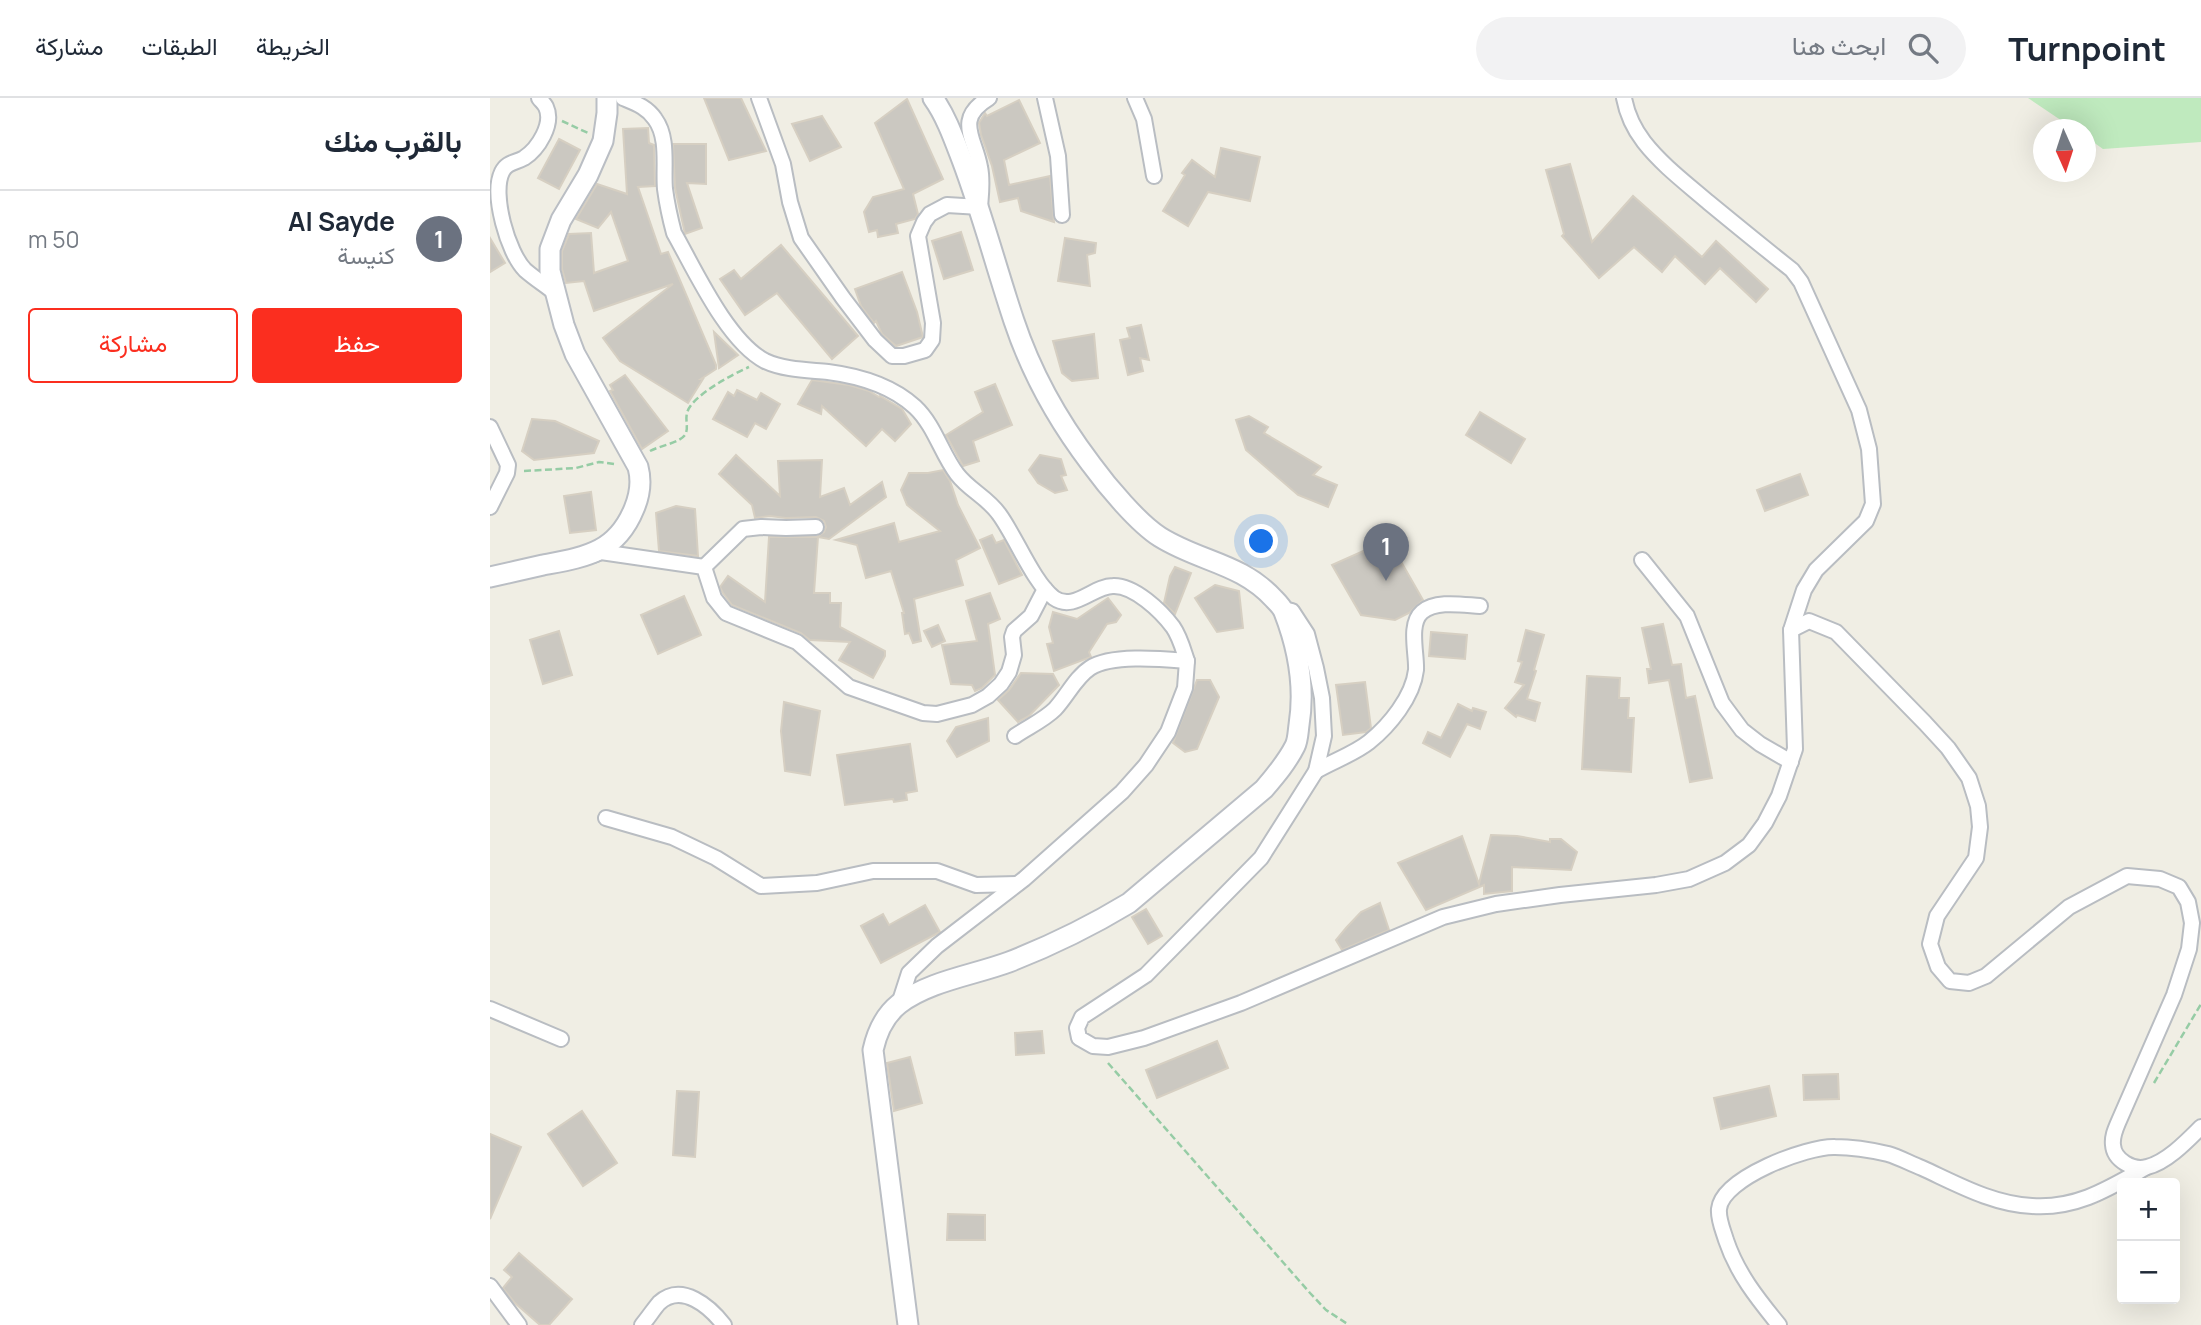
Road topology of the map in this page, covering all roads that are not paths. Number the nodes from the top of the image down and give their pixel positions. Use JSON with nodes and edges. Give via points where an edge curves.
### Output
{"nodes":[{"id":1,"x":607,"y":98,"type":"edge"},
{"id":2,"x":623,"y":98,"type":"edge"},
{"id":3,"x":759,"y":98,"type":"edge"},
{"id":4,"x":933,"y":98,"type":"edge"},
{"id":5,"x":989,"y":98,"type":"edge"},
{"id":6,"x":1045,"y":98,"type":"edge"},
{"id":7,"x":1135,"y":98,"type":"edge"},
{"id":8,"x":1624,"y":98,"type":"edge"},
{"id":9,"x":641,"y":102,"type":"edge"},
{"id":10,"x":543,"y":103,"type":"edge"},
{"id":11,"x":1154,"y":176,"type":"dead end"},
{"id":12,"x":980,"y":207,"type":"junction"},
{"id":13,"x":1062,"y":215,"type":"dead end"},
{"id":14,"x":555,"y":293,"type":"junction"},
{"id":15,"x":490,"y":428,"type":"edge"},
{"id":16,"x":491,"y":503,"type":"edge"},
{"id":17,"x":816,"y":527,"type":"dead end"},
{"id":18,"x":589,"y":556,"type":"junction"},
{"id":19,"x":1642,"y":560,"type":"dead end"},
{"id":20,"x":704,"y":567,"type":"junction"},
{"id":21,"x":490,"y":577,"type":"edge"},
{"id":22,"x":1045,"y":589,"type":"junction"},
{"id":23,"x":1480,"y":606,"type":"dead end"},
{"id":24,"x":1283,"y":609,"type":"junction"},
{"id":25,"x":1791,"y":629,"type":"junction"},
{"id":26,"x":1187,"y":661,"type":"junction"},
{"id":27,"x":1015,"y":736,"type":"dead end"},
{"id":28,"x":1791,"y":762,"type":"junction"},
{"id":29,"x":1316,"y":771,"type":"junction"},
{"id":30,"x":606,"y":818,"type":"dead end"},
{"id":31,"x":1017,"y":884,"type":"junction"},
{"id":32,"x":899,"y":1004,"type":"junction"},
{"id":33,"x":490,"y":1009,"type":"edge"},
{"id":34,"x":561,"y":1039,"type":"dead end"},
{"id":35,"x":2201,"y":1127,"type":"edge"},
{"id":36,"x":2145,"y":1168,"type":"junction"},
{"id":37,"x":490,"y":1286,"type":"edge"},
{"id":38,"x":519,"y":1325,"type":"edge"},
{"id":39,"x":642,"y":1325,"type":"edge"},
{"id":40,"x":724,"y":1325,"type":"edge"},
{"id":41,"x":908,"y":1325,"type":"edge"},
{"id":42,"x":1779,"y":1325,"type":"edge"}],
"edges":[{"from":1,"to":14,"type":"main road","via":[[603,141],[550,249]]},
{"from":2,"to":9,"type":"street"},
{"from":3,"to":12,"type":"street","via":[[783,164],[801,238],[891,356],[925,350],[932,340],[918,236],[924,222],[947,205]]},
{"from":4,"to":12,"type":"main road"},
{"from":5,"to":12,"type":"street","via":[[970,116],[968,128],[982,179]]},
{"from":6,"to":13,"type":"street","via":[[1058,156]]},
{"from":7,"to":11,"type":"street","via":[[1144,119]]},
{"from":8,"to":25,"type":"street","via":[[1635,128],[1656,155],[1792,270],[1859,410],[1873,504],[1866,521],[1816,570]]},
{"from":9,"to":22,"type":"street","via":[[663,137],[665,189],[674,233],[735,336],[765,361],[880,384],[914,406],[928,421],[958,475],[999,514]]},
{"from":10,"to":14,"type":"street","via":[[547,122],[539,144],[502,170],[500,211],[516,258]]},
{"from":12,"to":24,"type":"main road","via":[[1027,354],[1093,468],[1157,535],[1245,574]]},
{"from":14,"to":18,"type":"main road","via":[[575,354],[641,478],[629,522]]},
{"from":15,"to":16,"type":"street","via":[[508,466]]},
{"from":17,"to":20,"type":"street","via":[[743,529]]},
{"from":18,"to":20,"type":"street","via":[[601,552]]},
{"from":18,"to":21,"type":"main road"},
{"from":19,"to":28,"type":"street","via":[[1687,616],[1722,703],[1742,730]]},
{"from":20,"to":22,"type":"street","via":[[714,598],[726,613],[797,642],[849,687],[902,707],[937,714],[972,705],[1001,684],[1014,655],[1014,631],[1031,616]]},
{"from":22,"to":26,"type":"street","via":[[1056,600],[1066,602],[1100,588],[1132,590],[1172,626]]},
{"from":23,"to":29,"type":"street","via":[[1433,606],[1422,612],[1415,633],[1416,671],[1405,700],[1368,743]]},
{"from":24,"to":29,"type":"street","via":[[1292,611],[1307,634],[1316,668],[1324,736]]},
{"from":24,"to":32,"type":"main road","via":[[1297,652],[1301,714],[1296,743],[1264,789],[1144,891],[1105,918]]},
{"from":25,"to":28,"type":"street","via":[[1795,729]]},
{"from":25,"to":36,"type":"street","via":[[1809,621],[1836,632],[1948,748],[1969,778],[1980,827],[1976,858],[1937,916],[1930,944],[1938,967],[1950,981],[1969,983],[1986,976],[2069,907],[2127,876],[2160,879],[2179,887],[2192,923],[2189,949],[2174,995],[2113,1135],[2114,1151],[2120,1159]]},
{"from":26,"to":27,"type":"street","via":[[1130,659],[1090,668],[1055,709]]},
{"from":26,"to":31,"type":"street","via":[[1185,688],[1168,732],[1146,765],[1122,792]]},
{"from":28,"to":29,"type":"street","via":[[1779,796],[1749,845],[1725,863],[1689,879],[1496,904],[1443,917],[1241,1003],[1144,1038],[1108,1047],[1079,1038],[1082,1017],[1146,975],[1261,859]]},
{"from":30,"to":31,"type":"street","via":[[672,837],[761,886],[817,883],[873,871],[937,871],[976,885]]},
{"from":31,"to":32,"type":"street","via":[[909,973]]},
{"from":32,"to":41,"type":"main road","via":[[876,1035],[873,1050]]},
{"from":33,"to":34,"type":"street"},
{"from":35,"to":36,"type":"street"},
{"from":36,"to":42,"type":"street","via":[[2095,1196],[2041,1207],[1993,1200],[1890,1154],[1834,1146],[1791,1155],[1735,1184],[1719,1208],[1734,1262]]},
{"from":37,"to":38,"type":"street"},
{"from":39,"to":40,"type":"street","via":[[661,1301],[674,1295],[697,1300]]}]}
